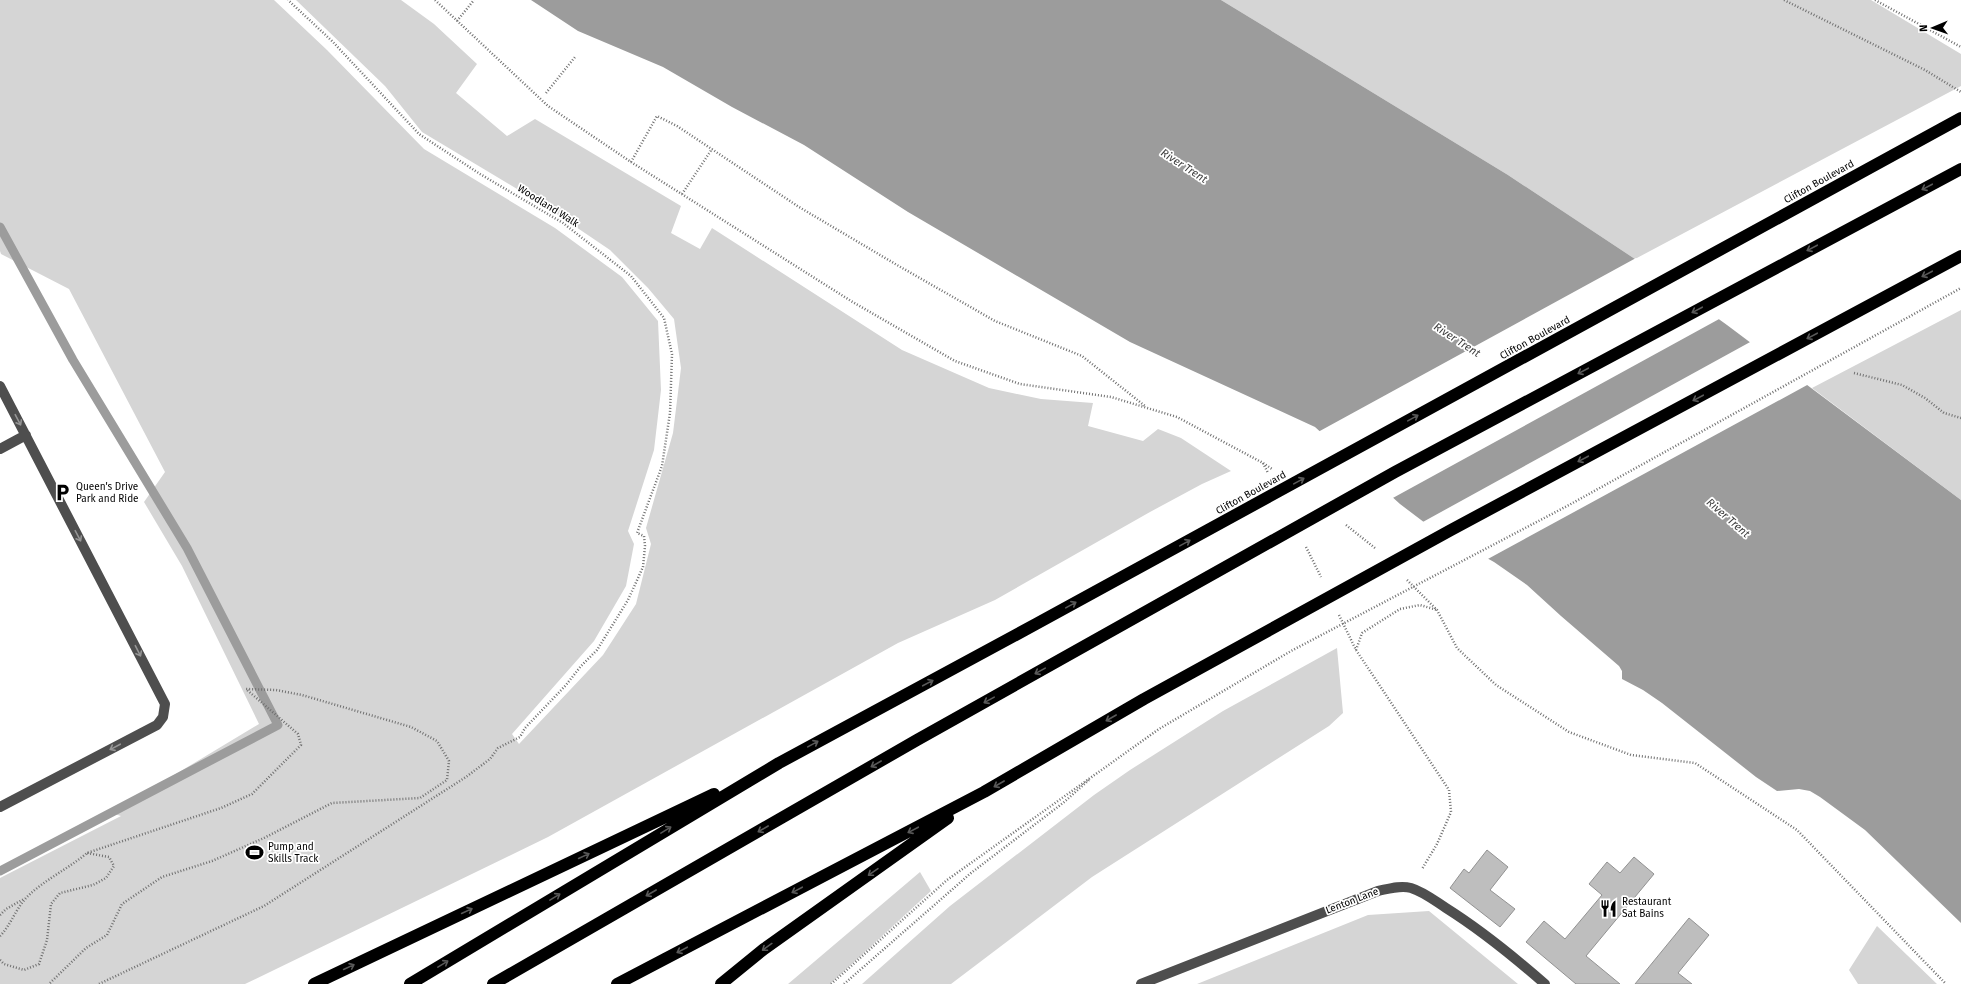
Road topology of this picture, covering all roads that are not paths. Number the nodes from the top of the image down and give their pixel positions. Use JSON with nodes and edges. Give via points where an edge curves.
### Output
{"nodes":[{"id":1,"x":1961,"y":118,"type":"edge"},
{"id":2,"x":1961,"y":169,"type":"edge"},
{"id":3,"x":1961,"y":256,"type":"edge"},
{"id":4,"x":0,"y":386,"type":"edge"},
{"id":5,"x":26,"y":435,"type":"junction"},
{"id":6,"x":0,"y":449,"type":"edge"},
{"id":7,"x":779,"y":763,"type":"junction"},
{"id":8,"x":984,"y":792,"type":"junction"},
{"id":9,"x":0,"y":808,"type":"edge"},
{"id":10,"x":314,"y":984,"type":"edge"},
{"id":11,"x":410,"y":984,"type":"edge"},
{"id":12,"x":493,"y":984,"type":"edge"},
{"id":13,"x":617,"y":984,"type":"edge"},
{"id":14,"x":721,"y":984,"type":"edge"},
{"id":15,"x":1141,"y":984,"type":"edge"},
{"id":16,"x":1545,"y":984,"type":"edge"}],
"edges":[{"from":7,"to":1,"type":"highway","name":"Clifton Boulevard","one_way":true},
{"from":2,"to":12,"type":"highway","one_way":true,"via":[[1395,472]]},
{"from":3,"to":8,"type":"highway","one_way":true,"via":[[1458,526],[1144,699]]},
{"from":4,"to":5,"type":"street","one_way":true},
{"from":5,"to":6,"type":"street"},
{"from":5,"to":9,"type":"street","one_way":true,"via":[[166,704],[163,717],[157,725]]},
{"from":10,"to":7,"type":"highway","one_way":true},
{"from":11,"to":7,"type":"highway","one_way":true},
{"from":8,"to":13,"type":"highway","one_way":true},
{"from":8,"to":14,"type":"highway","one_way":true,"via":[[764,949]]},
{"from":15,"to":16,"type":"street","name":"Lenton Lane","via":[[1378,891],[1397,887],[1410,888],[1423,894],[1467,921],[1504,948]]}]}
